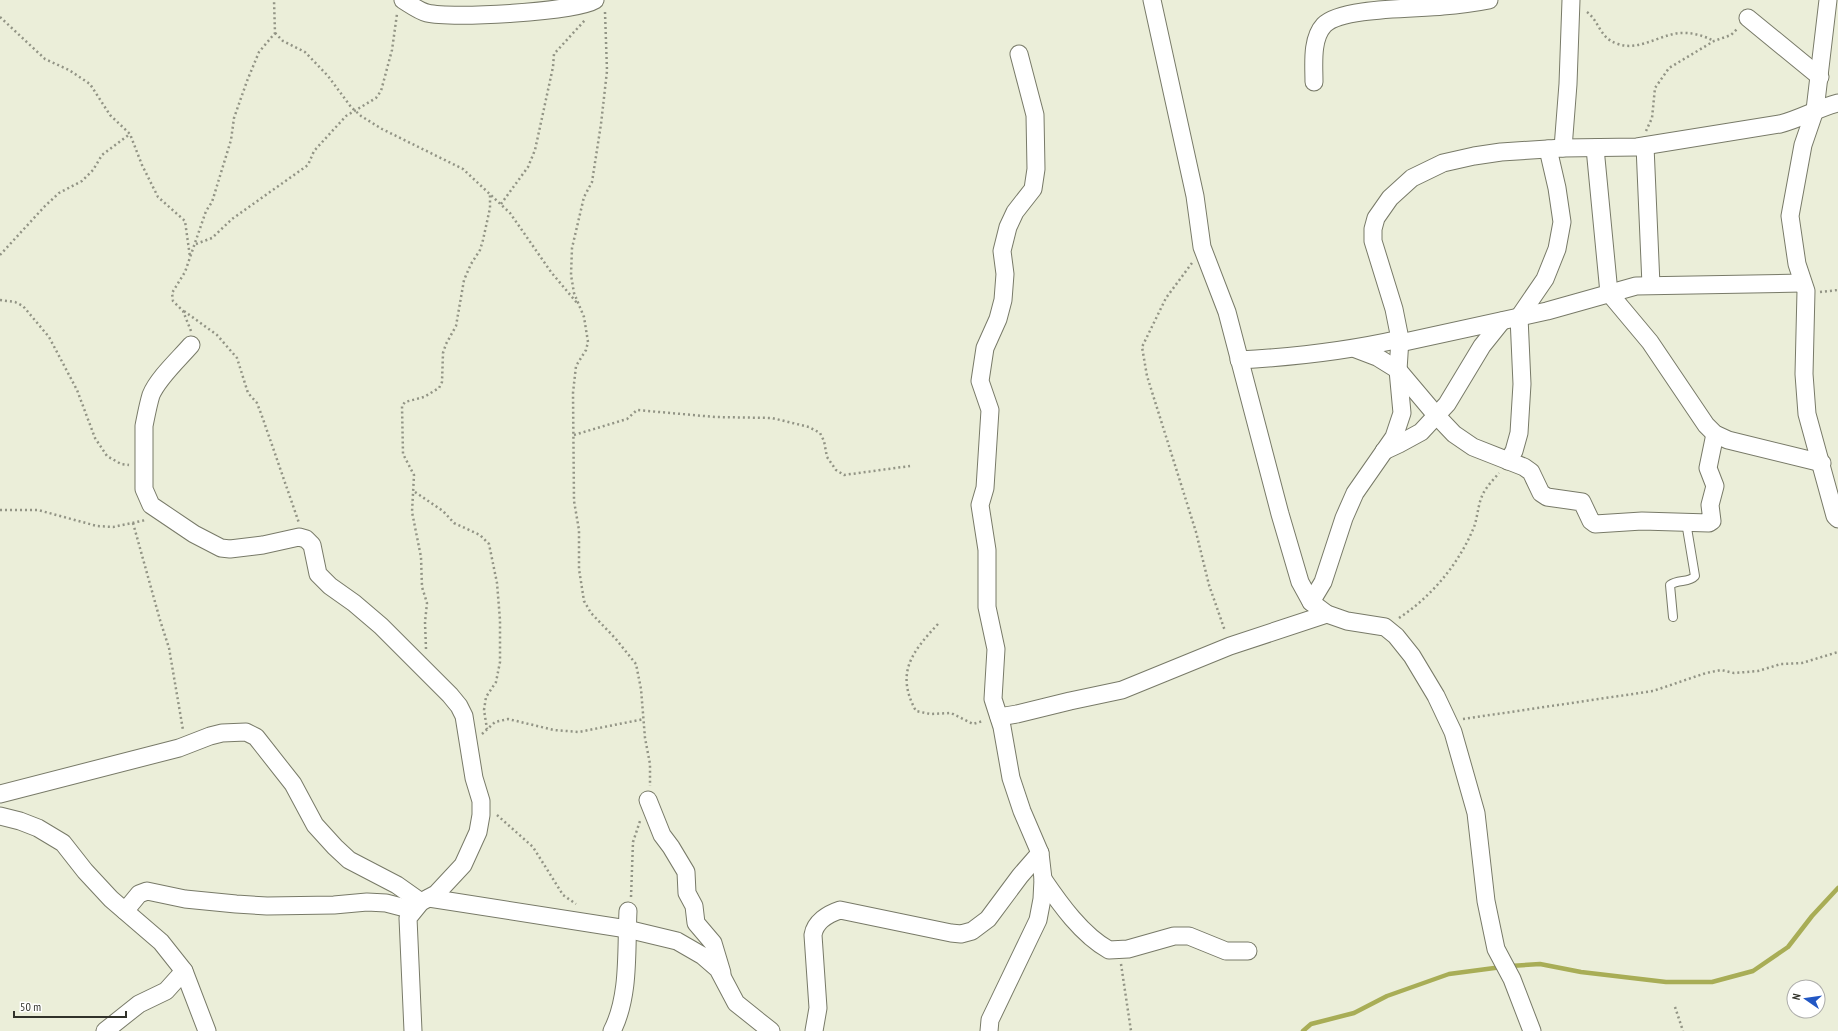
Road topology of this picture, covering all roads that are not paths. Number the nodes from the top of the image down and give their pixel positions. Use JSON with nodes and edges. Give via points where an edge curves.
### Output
{"nodes":[{"id":1,"x":1152,"y":0,"type":"edge"},
{"id":2,"x":1489,"y":0,"type":"edge"},
{"id":3,"x":1571,"y":0,"type":"edge"},
{"id":4,"x":1828,"y":0,"type":"edge"},
{"id":5,"x":400,"y":3,"type":"edge"},
{"id":6,"x":597,"y":4,"type":"edge"},
{"id":7,"x":1748,"y":18,"type":"road end"},
{"id":8,"x":1019,"y":54,"type":"dead end"},
{"id":9,"x":1820,"y":77,"type":"junction"},
{"id":10,"x":1314,"y":82,"type":"dead end"},
{"id":11,"x":1838,"y":103,"type":"edge"},
{"id":12,"x":1815,"y":110,"type":"junction"},
{"id":13,"x":1644,"y":146,"type":"junction"},
{"id":14,"x":1595,"y":148,"type":"junction"},
{"id":15,"x":1556,"y":149,"type":"junction"},
{"id":16,"x":1802,"y":283,"type":"junction"},
{"id":17,"x":1651,"y":285,"type":"junction"},
{"id":18,"x":1609,"y":293,"type":"junction"},
{"id":19,"x":1519,"y":317,"type":"junction"},
{"id":20,"x":1502,"y":321,"type":"junction"},
{"id":21,"x":1400,"y":341,"type":"junction"},
{"id":22,"x":190,"y":345,"type":"road end"},
{"id":23,"x":1356,"y":349,"type":"junction"},
{"id":24,"x":1239,"y":360,"type":"junction"},
{"id":25,"x":1398,"y":370,"type":"junction"},
{"id":26,"x":1436,"y":415,"type":"junction"},
{"id":27,"x":1715,"y":434,"type":"junction"},
{"id":28,"x":1384,"y":451,"type":"junction"},
{"id":29,"x":1508,"y":461,"type":"junction"},
{"id":30,"x":1822,"y":463,"type":"junction"},
{"id":31,"x":1838,"y":519,"type":"edge"},
{"id":32,"x":1686,"y":522,"type":"junction"},
{"id":33,"x":1311,"y":602,"type":"junction"},
{"id":34,"x":1327,"y":614,"type":"junction"},
{"id":35,"x":1673,"y":617,"type":"dead end"},
{"id":36,"x":1000,"y":717,"type":"junction"},
{"id":37,"x":0,"y":794,"type":"edge"},
{"id":38,"x":648,"y":800,"type":"road end"},
{"id":39,"x":0,"y":816,"type":"edge"},
{"id":40,"x":1040,"y":853,"type":"junction"},
{"id":41,"x":1043,"y":879,"type":"junction"},
{"id":42,"x":421,"y":903,"type":"junction"},
{"id":43,"x":125,"y":911,"type":"junction"},
{"id":44,"x":628,"y":911,"type":"road end"},
{"id":45,"x":627,"y":929,"type":"junction"},
{"id":46,"x":1248,"y":951,"type":"dead end"},
{"id":47,"x":184,"y":971,"type":"junction"},
{"id":48,"x":725,"y":983,"type":"junction"},
{"id":49,"x":105,"y":1031,"type":"edge"},
{"id":50,"x":207,"y":1031,"type":"edge"},
{"id":51,"x":413,"y":1031,"type":"edge"},
{"id":52,"x":612,"y":1031,"type":"edge"},
{"id":53,"x":770,"y":1031,"type":"edge"},
{"id":54,"x":814,"y":1031,"type":"edge"},
{"id":55,"x":989,"y":1031,"type":"edge"},
{"id":56,"x":1532,"y":1031,"type":"edge"}],
"edges":[{"from":1,"to":24,"type":"street","via":[[1195,196],[1202,248],[1227,312]]},
{"from":2,"to":10,"type":"street","via":[[1366,12],[1332,20],[1324,25],[1319,33],[1315,49]]},
{"from":3,"to":15,"type":"street","via":[[1568,84]]},
{"from":4,"to":9,"type":"street"},
{"from":5,"to":6,"type":"street","via":[[440,15],[488,15]]},
{"from":7,"to":9,"type":"street"},
{"from":8,"to":36,"type":"street","via":[[1035,115],[1036,169],[1033,189],[1015,212],[1008,227],[1002,251],[1005,274],[1003,300],[985,348],[980,381],[990,410],[985,488],[980,505],[987,550],[987,607],[996,649],[993,699]]},
{"from":9,"to":12,"type":"street"},
{"from":11,"to":12,"type":"street"},
{"from":12,"to":13,"type":"street","via":[[1780,124]]},
{"from":12,"to":16,"type":"street","via":[[1803,145],[1790,216]]},
{"from":13,"to":14,"type":"street"},
{"from":13,"to":17,"type":"street"},
{"from":14,"to":15,"type":"street"},
{"from":14,"to":18,"type":"street"},
{"from":15,"to":19,"type":"street","via":[[1562,222],[1557,249],[1545,279]]},
{"from":15,"to":21,"type":"street","via":[[1501,152],[1443,164],[1412,178],[1390,198],[1376,218],[1373,229]]},
{"from":16,"to":17,"type":"street"},
{"from":16,"to":30,"type":"street","via":[[1806,291],[1807,307],[1804,374],[1807,414]]},
{"from":17,"to":18,"type":"street"},
{"from":18,"to":19,"type":"street"},
{"from":18,"to":27,"type":"street","via":[[1650,342],[1691,405]]},
{"from":19,"to":20,"type":"street"},
{"from":19,"to":29,"type":"street","via":[[1522,384],[1519,433]]},
{"from":20,"to":21,"type":"street"},
{"from":20,"to":26,"type":"street","via":[[1482,346],[1447,404]]},
{"from":21,"to":23,"type":"street"},
{"from":21,"to":25,"type":"street"},
{"from":22,"to":42,"type":"street","via":[[156,385],[144,426],[144,489],[151,505],[194,534],[221,548],[263,545],[299,537],[306,539],[312,545],[318,574],[381,626],[459,706],[464,716],[474,778],[481,801],[478,832],[463,865],[436,894]]},
{"from":23,"to":24,"type":"street"},
{"from":23,"to":25,"type":"street","via":[[1377,357]]},
{"from":24,"to":33,"type":"street","via":[[1300,582]]},
{"from":25,"to":26,"type":"street"},
{"from":25,"to":28,"type":"street","via":[[1402,413],[1394,437]]},
{"from":26,"to":28,"type":"street","via":[[1420,432]]},
{"from":26,"to":29,"type":"street","via":[[1454,434],[1473,447]]},
{"from":27,"to":30,"type":"street","via":[[1728,440]]},
{"from":27,"to":32,"type":"street","via":[[1708,468],[1715,486],[1710,505],[1712,521]]},
{"from":28,"to":33,"type":"street","via":[[1354,492],[1323,582]]},
{"from":29,"to":32,"type":"street","via":[[1531,472],[1541,493],[1547,497],[1582,502],[1595,524]]},
{"from":30,"to":31,"type":"street"},
{"from":32,"to":35,"type":"lane","via":[[1695,576],[1670,585]]},
{"from":33,"to":34,"type":"street"},
{"from":34,"to":36,"type":"street","via":[[1230,646],[1122,690]]},
{"from":34,"to":56,"type":"street","via":[[1346,621],[1385,627],[1396,636],[1425,676],[1448,722],[1476,813],[1486,901],[1496,949],[1512,979]]},
{"from":36,"to":40,"type":"street","via":[[1011,778]]},
{"from":37,"to":42,"type":"street","via":[[186,746],[222,733],[246,732],[256,737],[292,784],[322,835],[349,860],[397,885]]},
{"from":38,"to":48,"type":"street","via":[[662,835],[686,872],[687,893],[694,906],[696,923],[713,943]]},
{"from":39,"to":43,"type":"street","via":[[38,828],[63,843],[85,871]]},
{"from":40,"to":41,"type":"street"},
{"from":40,"to":54,"type":"street","via":[[988,919],[972,931],[951,934],[840,910],[821,921],[814,928],[812,935],[818,1008]]},
{"from":41,"to":46,"type":"street","via":[[1061,906],[1105,947],[1113,950],[1174,936],[1189,936],[1226,951]]},
{"from":41,"to":55,"type":"street","via":[[1038,920],[990,1020]]},
{"from":42,"to":43,"type":"street","via":[[367,902],[267,906],[185,899],[147,890],[139,894]]},
{"from":42,"to":45,"type":"street"},
{"from":42,"to":51,"type":"street","via":[[408,918]]},
{"from":43,"to":47,"type":"street","via":[[161,942]]},
{"from":44,"to":45,"type":"street"},
{"from":45,"to":48,"type":"street","via":[[677,941],[703,956],[718,969]]},
{"from":45,"to":52,"type":"street","via":[[624,997]]},
{"from":47,"to":49,"type":"street","via":[[166,991],[139,1004]]},
{"from":47,"to":50,"type":"street"},
{"from":48,"to":53,"type":"street","via":[[736,1003]]}]}
